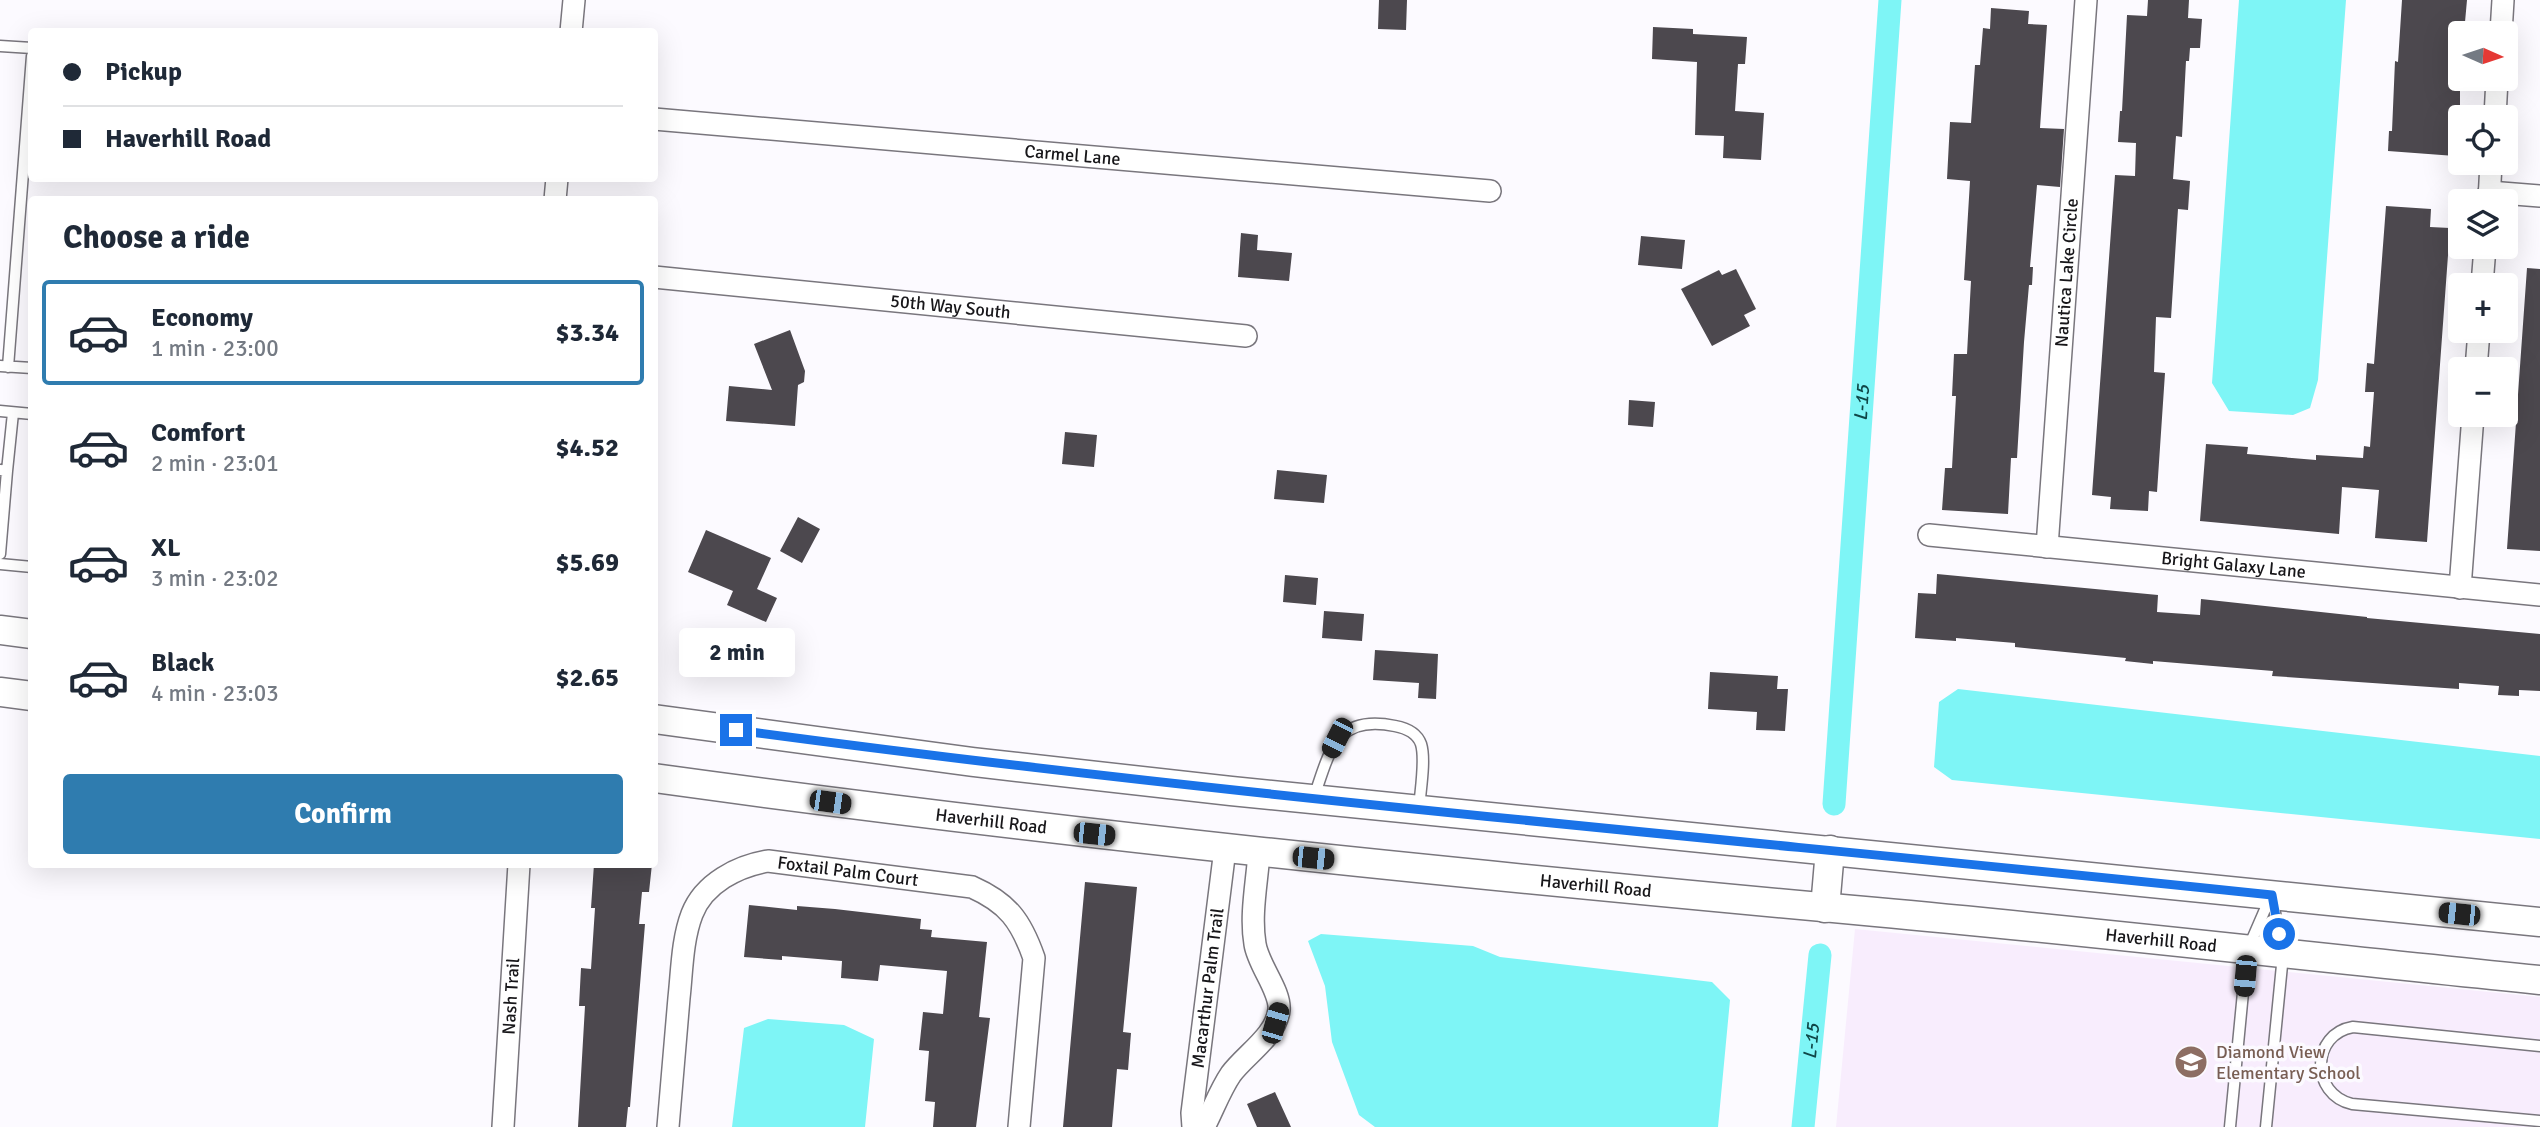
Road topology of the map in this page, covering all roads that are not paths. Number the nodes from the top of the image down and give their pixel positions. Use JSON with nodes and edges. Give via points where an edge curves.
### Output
{"nodes":[{"id":1,"x":574,"y":0,"type":"edge"},
{"id":2,"x":2086,"y":0,"type":"edge"},
{"id":3,"x":2503,"y":0,"type":"edge"},
{"id":4,"x":2502,"y":21,"type":"edge"},
{"id":5,"x":571,"y":28,"type":"edge"},
{"id":6,"x":0,"y":46,"type":"edge"},
{"id":7,"x":28,"y":48,"type":"edge"},
{"id":8,"x":28,"y":100,"type":"edge"},
{"id":9,"x":658,"y":119,"type":"edge"},
{"id":10,"x":1490,"y":191,"type":"dead end"},
{"id":11,"x":2518,"y":196,"type":"edge"},
{"id":12,"x":2540,"y":196,"type":"edge"},
{"id":13,"x":658,"y":277,"type":"edge"},
{"id":14,"x":1246,"y":336,"type":"dead end"},
{"id":15,"x":4,"y":366,"type":"edge"},
{"id":16,"x":28,"y":368,"type":"edge"},
{"id":17,"x":0,"y":411,"type":"edge"},
{"id":18,"x":13,"y":413,"type":"junction"},
{"id":19,"x":28,"y":415,"type":"edge"},
{"id":20,"x":2472,"y":427,"type":"edge"},
{"id":21,"x":4,"y":470,"type":"edge"},
{"id":22,"x":1929,"y":535,"type":"dead end"},
{"id":23,"x":2047,"y":547,"type":"junction"},
{"id":24,"x":0,"y":554,"type":"edge"},
{"id":25,"x":0,"y":564,"type":"edge"},
{"id":26,"x":28,"y":567,"type":"edge"},
{"id":27,"x":2460,"y":588,"type":"junction"},
{"id":28,"x":2540,"y":595,"type":"edge"},
{"id":29,"x":0,"y":630,"type":"edge"},
{"id":30,"x":28,"y":634,"type":"edge"},
{"id":31,"x":0,"y":692,"type":"edge"},
{"id":32,"x":28,"y":696,"type":"edge"},
{"id":33,"x":658,"y":720,"type":"edge"},
{"id":34,"x":658,"y":779,"type":"edge"},
{"id":35,"x":1313,"y":799,"type":"junction"},
{"id":36,"x":1419,"y":809,"type":"junction"},
{"id":37,"x":1225,"y":849,"type":"junction"},
{"id":38,"x":1830,"y":850,"type":"junction"},
{"id":39,"x":1259,"y":853,"type":"junction"},
{"id":40,"x":519,"y":868,"type":"edge"},
{"id":41,"x":2272,"y":895,"type":"junction"},
{"id":42,"x":1825,"y":908,"type":"junction"},
{"id":43,"x":2540,"y":922,"type":"edge"},
{"id":44,"x":2247,"y":951,"type":"junction"},
{"id":45,"x":2283,"y":955,"type":"junction"},
{"id":46,"x":2540,"y":980,"type":"edge"},
{"id":47,"x":2540,"y":1046,"type":"edge"},
{"id":48,"x":2540,"y":1121,"type":"edge"},
{"id":49,"x":503,"y":1127,"type":"edge"},
{"id":50,"x":668,"y":1127,"type":"edge"},
{"id":51,"x":1019,"y":1127,"type":"edge"},
{"id":52,"x":1193,"y":1127,"type":"edge"},
{"id":53,"x":1204,"y":1127,"type":"edge"},
{"id":54,"x":2230,"y":1127,"type":"edge"},
{"id":55,"x":2266,"y":1127,"type":"edge"}],
"edges":[{"from":1,"to":5,"type":"street"},
{"from":2,"to":23,"type":"street","name":"Nautica Lake Circle"},
{"from":3,"to":4,"type":"street"},
{"from":6,"to":7,"type":"lane"},
{"from":8,"to":15,"type":"lane"},
{"from":9,"to":10,"type":"street","name":"Carmel Lane"},
{"from":11,"to":12,"type":"street"},
{"from":13,"to":14,"type":"street","name":"50th Way South"},
{"from":15,"to":16,"type":"lane"},
{"from":17,"to":18,"type":"lane"},
{"from":18,"to":19,"type":"lane"},
{"from":18,"to":21,"type":"lane"},
{"from":20,"to":27,"type":"street"},
{"from":21,"to":24,"type":"lane"},
{"from":22,"to":23,"type":"street","name":"Bright Galaxy Lane"},
{"from":23,"to":27,"type":"street","name":"Bright Galaxy Lane"},
{"from":25,"to":26,"type":"lane"},
{"from":27,"to":28,"type":"street","name":"Bright Galaxy Lane"},
{"from":29,"to":30,"type":"street"},
{"from":31,"to":32,"type":"street"},
{"from":33,"to":35,"type":"street","via":[[973,762]]},
{"from":34,"to":37,"type":"street","name":"Haverhill Road"},
{"from":35,"to":36,"type":"street"},
{"from":35,"to":36,"type":"lane","via":[[1337,738],[1354,726],[1382,723],[1405,728],[1418,737],[1422,747]]},
{"from":36,"to":38,"type":"street"},
{"from":37,"to":39,"type":"street","name":"Haverhill Road"},
{"from":37,"to":52,"type":"street","name":"Macarthur Palm Trail"},
{"from":38,"to":41,"type":"street"},
{"from":38,"to":42,"type":"street"},
{"from":39,"to":42,"type":"street","name":"Haverhill Road"},
{"from":39,"to":53,"type":"street","name":"Macarthur Palm Trail","via":[[1254,943],[1280,1007],[1275,1023],[1231,1075]]},
{"from":40,"to":49,"type":"street","name":"Nash Trail"},
{"from":41,"to":43,"type":"street"},
{"from":41,"to":44,"type":"lane"},
{"from":41,"to":45,"type":"lane"},
{"from":42,"to":44,"type":"street","name":"Haverhill Road"},
{"from":44,"to":45,"type":"street","name":"Haverhill Road"},
{"from":44,"to":54,"type":"lane"},
{"from":45,"to":46,"type":"street","name":"Haverhill Road"},
{"from":45,"to":55,"type":"lane"},
{"from":47,"to":48,"type":"lane","via":[[2353,1027],[2329,1040],[2322,1071],[2323,1083],[2343,1102]]},
{"from":50,"to":51,"type":"street","name":"Foxtail Palm Court","via":[[684,947],[693,912],[728,874],[768,861],[972,887],[993,896],[1013,914],[1034,958]]}]}
